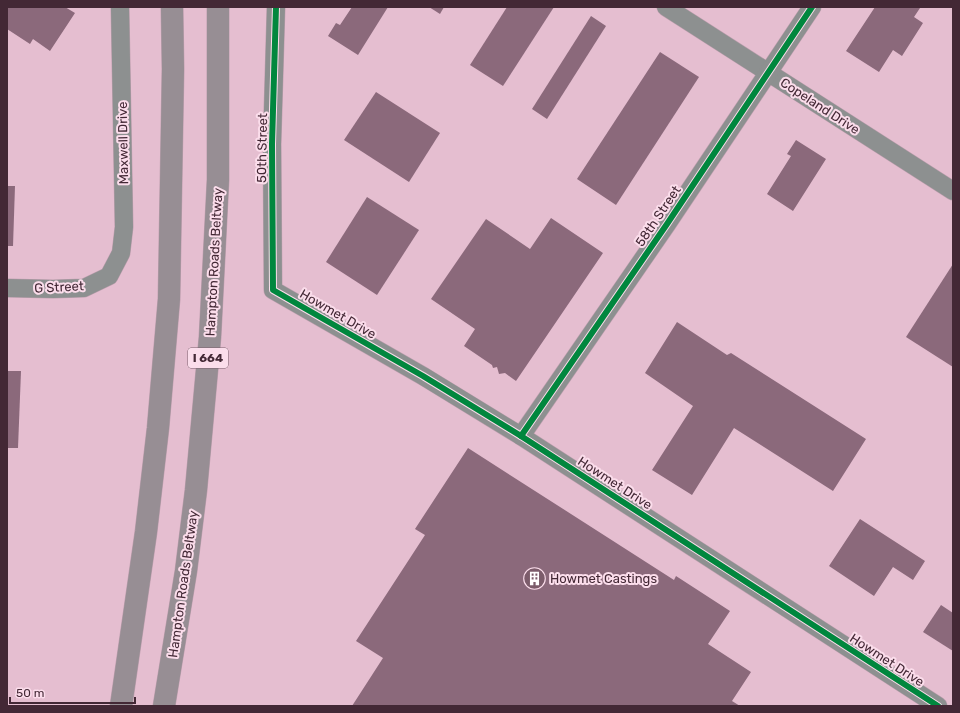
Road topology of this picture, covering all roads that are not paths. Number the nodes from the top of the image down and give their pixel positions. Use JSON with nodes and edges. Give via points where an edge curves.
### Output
{"nodes":[{"id":1,"x":120,"y":7,"type":"edge"},
{"id":2,"x":172,"y":7,"type":"edge"},
{"id":3,"x":218,"y":7,"type":"edge"},
{"id":4,"x":276,"y":7,"type":"edge"},
{"id":5,"x":666,"y":7,"type":"edge"},
{"id":6,"x":812,"y":7,"type":"edge"},
{"id":7,"x":768,"y":72,"type":"junction"},
{"id":8,"x":953,"y":191,"type":"edge"},
{"id":9,"x":109,"y":276,"type":"joint"},
{"id":10,"x":7,"y":288,"type":"edge"},
{"id":11,"x":273,"y":290,"type":"joint"},
{"id":12,"x":521,"y":436,"type":"junction"},
{"id":13,"x":121,"y":706,"type":"edge"},
{"id":14,"x":164,"y":706,"type":"edge"},
{"id":15,"x":938,"y":706,"type":"edge"}],
"edges":[{"from":1,"to":9,"type":"street","name":"Maxwell Drive","via":[[124,227],[121,253]]},
{"from":2,"to":13,"type":"highway","via":[[169,299],[146,532]]},
{"from":3,"to":14,"type":"highway","name":"Hampton Roads Beltway","number":"I 664","via":[[218,180],[210,338],[185,579]]},
{"from":4,"to":11,"type":"street","name":"50th Street","via":[[272,144]]},
{"from":5,"to":7,"type":"street","name":"Copeland Drive"},
{"from":6,"to":7,"type":"street","name":"58th Street"},
{"from":7,"to":8,"type":"street","name":"Copeland Drive"},
{"from":7,"to":12,"type":"street","name":"58th Street"},
{"from":9,"to":10,"type":"street","name":"G Street","via":[[84,288]]},
{"from":11,"to":12,"type":"street","name":"Howmet Drive"},
{"from":12,"to":15,"type":"street","name":"Howmet Drive"}]}
